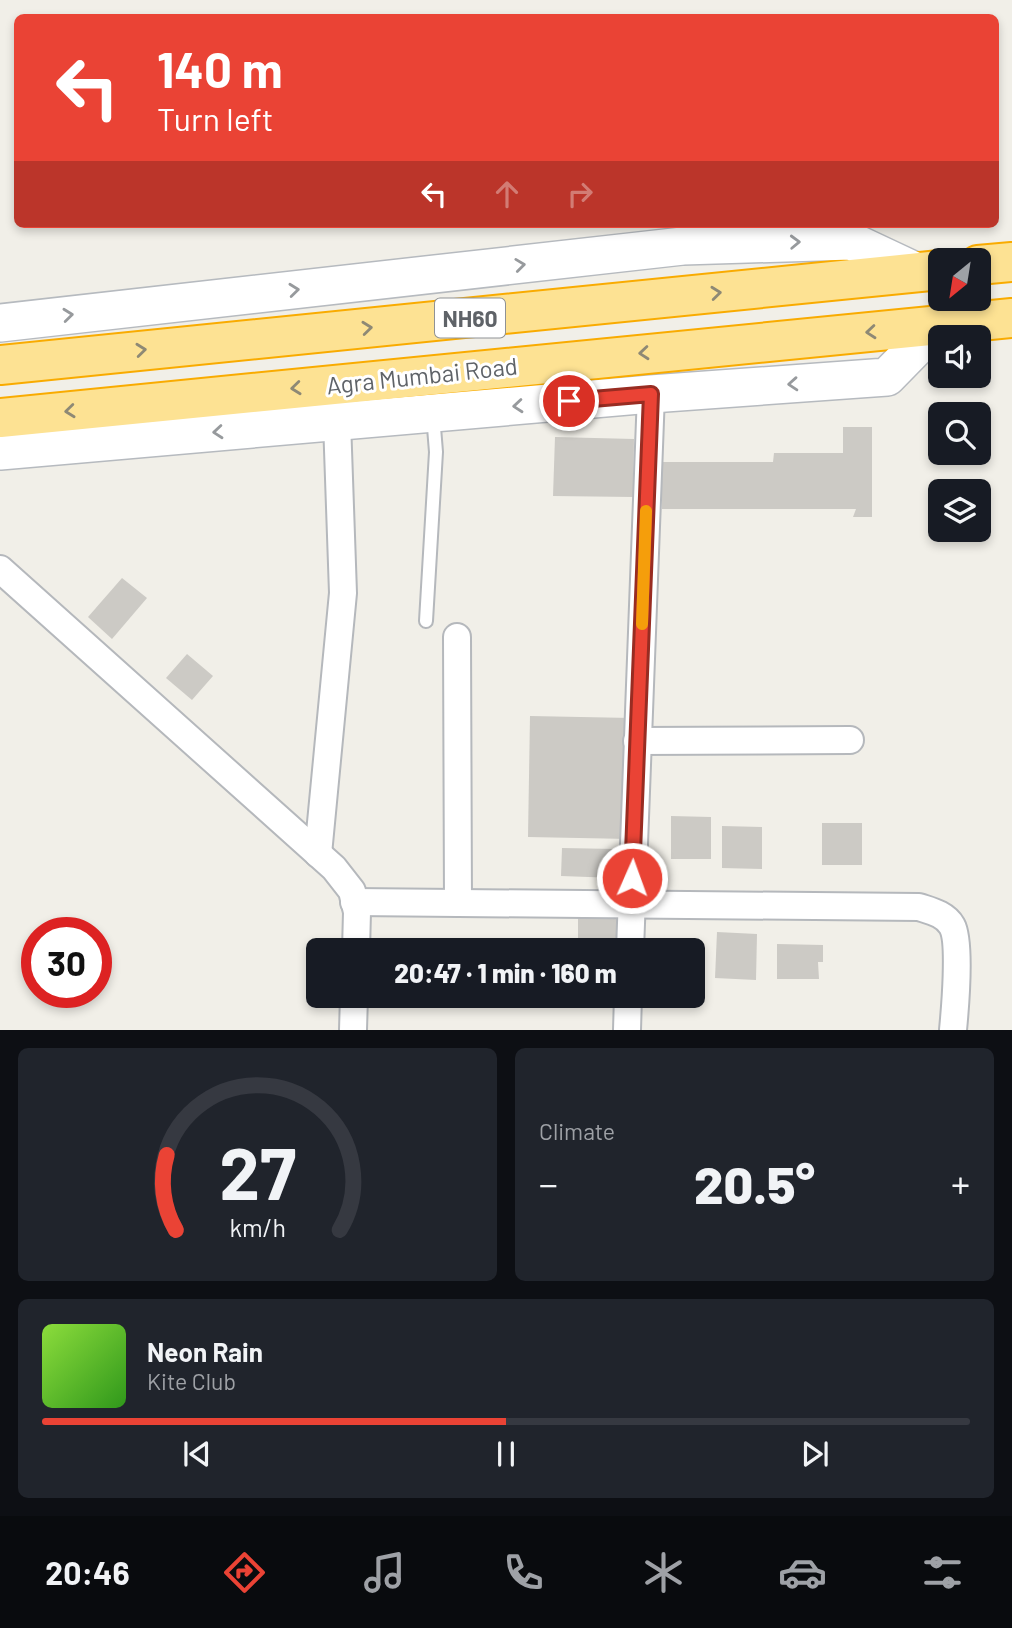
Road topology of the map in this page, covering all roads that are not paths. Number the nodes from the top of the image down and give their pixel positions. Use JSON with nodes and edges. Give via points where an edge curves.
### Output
{"nodes":[{"id":1,"x":1012,"y":262,"type":"edge"},
{"id":2,"x":991,"y":264,"type":"edge"},
{"id":3,"x":928,"y":271,"type":"edge"},
{"id":4,"x":1012,"y":318,"type":"edge"},
{"id":5,"x":0,"y":323,"type":"edge"},
{"id":6,"x":947,"y":325,"type":"edge"},
{"id":7,"x":928,"y":327,"type":"edge"},
{"id":8,"x":928,"y":336,"type":"edge"},
{"id":9,"x":0,"y":365,"type":"edge"},
{"id":10,"x":651,"y":394,"type":"junction"},
{"id":11,"x":433,"y":413,"type":"junction"},
{"id":12,"x":0,"y":418,"type":"edge"},
{"id":13,"x":337,"y":421,"type":"junction"},
{"id":14,"x":0,"y":450,"type":"edge"},
{"id":15,"x":0,"y":569,"type":"edge"},
{"id":16,"x":426,"y":621,"type":"dead end"},
{"id":17,"x":457,"y":636,"type":"dead end"},
{"id":18,"x":850,"y":740,"type":"dead end"},
{"id":19,"x":638,"y":741,"type":"junction"},
{"id":20,"x":318,"y":854,"type":"junction"},
{"id":21,"x":354,"y":902,"type":"junction"},
{"id":22,"x":458,"y":903,"type":"junction"},
{"id":23,"x":631,"y":905,"type":"junction"},
{"id":24,"x":356,"y":938,"type":"edge"},
{"id":25,"x":630,"y":938,"type":"edge"},
{"id":26,"x":354,"y":1008,"type":"edge"},
{"id":27,"x":627,"y":1008,"type":"edge"},
{"id":28,"x":353,"y":1030,"type":"edge"},
{"id":29,"x":626,"y":1030,"type":"edge"},
{"id":30,"x":953,"y":1030,"type":"edge"}],
"edges":[{"from":1,"to":2,"type":"highway"},
{"from":5,"to":3,"type":"street","one_way":true,"via":[[683,246],[851,241]]},
{"from":9,"to":3,"type":"highway","number":"NH60","one_way":true},
{"from":4,"to":6,"type":"highway","name":"Agra Mumbai Road","number":"NH60"},
{"from":7,"to":12,"type":"highway","name":"Agra Mumbai Road","number":"NH60","one_way":true},
{"from":8,"to":10,"type":"street","one_way":true,"via":[[887,377]]},
{"from":10,"to":11,"type":"street","one_way":true},
{"from":10,"to":19,"type":"street"},
{"from":11,"to":13,"type":"street"},
{"from":11,"to":16,"type":"lane","via":[[436,452]]},
{"from":13,"to":14,"type":"street","one_way":true},
{"from":13,"to":20,"type":"street","via":[[343,593]]},
{"from":15,"to":20,"type":"street"},
{"from":17,"to":22,"type":"street"},
{"from":18,"to":19,"type":"street"},
{"from":19,"to":23,"type":"street"},
{"from":20,"to":21,"type":"street","via":[[352,891]]},
{"from":21,"to":22,"type":"street"},
{"from":21,"to":24,"type":"street"},
{"from":22,"to":23,"type":"street"},
{"from":23,"to":25,"type":"street"},
{"from":23,"to":30,"type":"street","via":[[919,907],[941,915],[953,927],[957,976]]},
{"from":26,"to":28,"type":"street"},
{"from":27,"to":29,"type":"street"}]}
